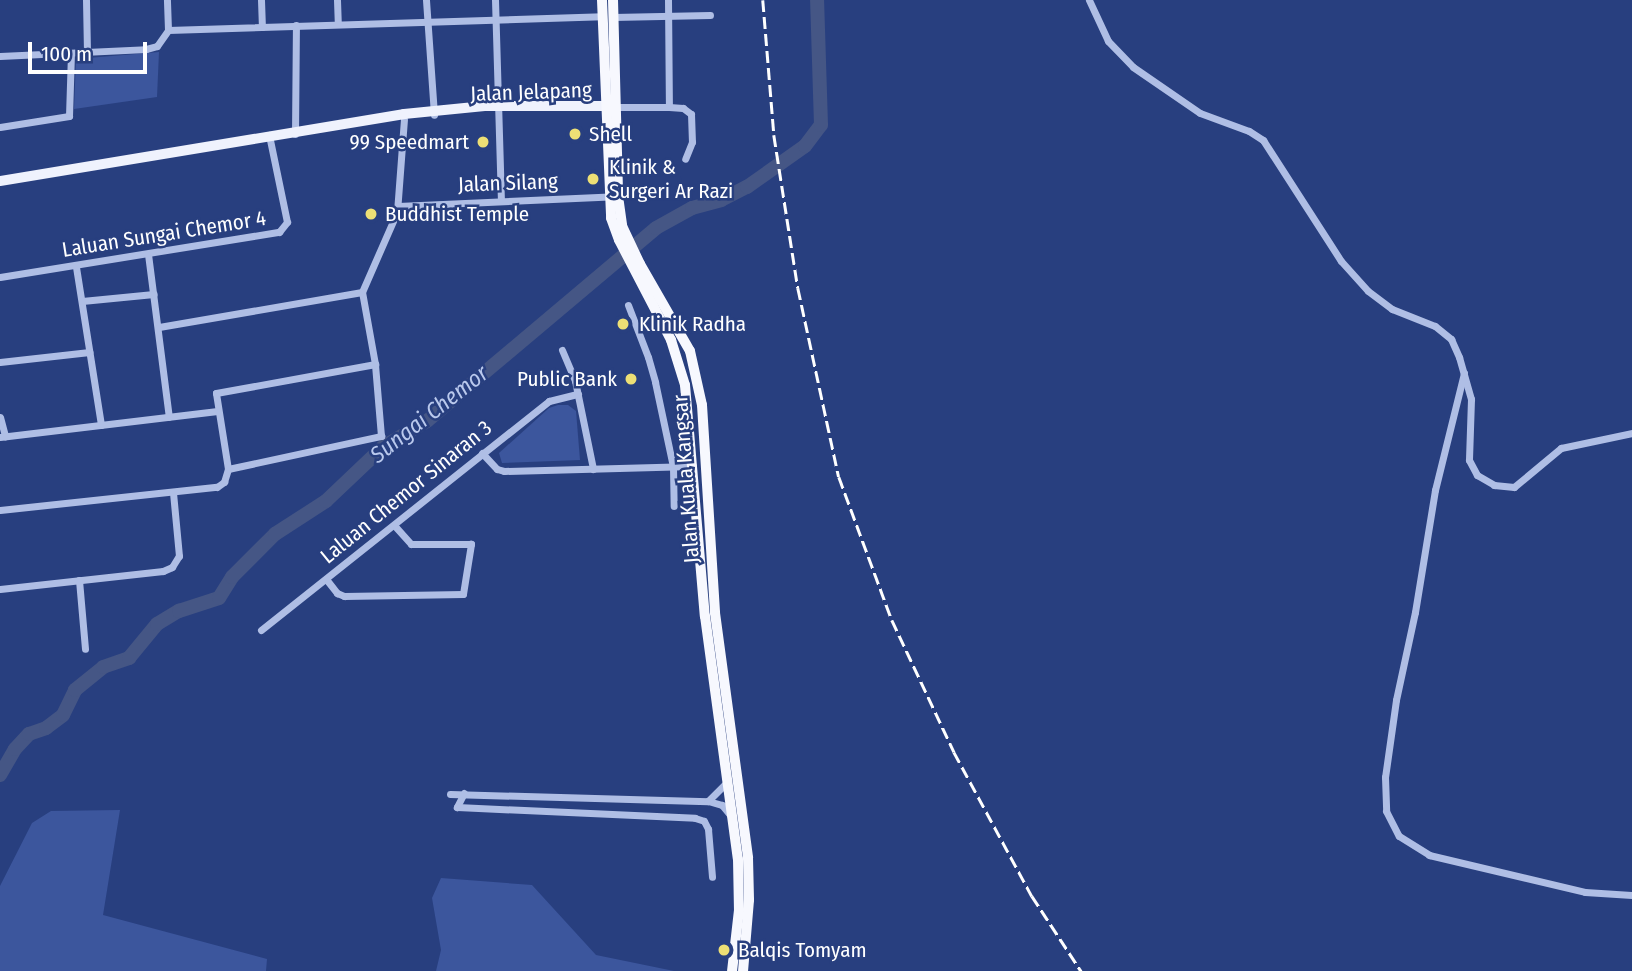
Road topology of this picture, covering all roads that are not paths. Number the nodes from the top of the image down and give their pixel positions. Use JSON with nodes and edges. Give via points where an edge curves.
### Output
{"nodes":[{"id":1,"x":86,"y":0,"type":"edge"},
{"id":2,"x":167,"y":0,"type":"edge"},
{"id":3,"x":261,"y":0,"type":"edge"},
{"id":4,"x":337,"y":0,"type":"edge"},
{"id":5,"x":426,"y":0,"type":"edge"},
{"id":6,"x":495,"y":0,"type":"edge"},
{"id":7,"x":602,"y":0,"type":"edge"},
{"id":8,"x":613,"y":0,"type":"edge"},
{"id":9,"x":668,"y":0,"type":"edge"},
{"id":10,"x":1089,"y":0,"type":"edge"},
{"id":11,"x":668,"y":15,"type":"junction"},
{"id":12,"x":710,"y":15,"type":"dead end"},
{"id":13,"x":608,"y":17,"type":"junction"},
{"id":14,"x":496,"y":19,"type":"junction"},
{"id":15,"x":429,"y":21,"type":"junction"},
{"id":16,"x":338,"y":24,"type":"junction"},
{"id":17,"x":296,"y":26,"type":"junction"},
{"id":18,"x":262,"y":27,"type":"junction"},
{"id":19,"x":167,"y":30,"type":"junction"},
{"id":20,"x":87,"y":52,"type":"junction"},
{"id":21,"x":71,"y":53,"type":"junction"},
{"id":22,"x":0,"y":57,"type":"edge"},
{"id":23,"x":608,"y":107,"type":"junction"},
{"id":24,"x":669,"y":107,"type":"junction"},
{"id":25,"x":498,"y":108,"type":"junction"},
{"id":26,"x":434,"y":113,"type":"junction"},
{"id":27,"x":404,"y":119,"type":"junction"},
{"id":28,"x":0,"y":127,"type":"edge"},
{"id":29,"x":295,"y":133,"type":"junction"},
{"id":30,"x":270,"y":137,"type":"junction"},
{"id":31,"x":685,"y":159,"type":"dead end"},
{"id":32,"x":0,"y":184,"type":"edge"},
{"id":33,"x":613,"y":196,"type":"junction"},
{"id":34,"x":501,"y":200,"type":"junction"},
{"id":35,"x":398,"y":206,"type":"junction"},
{"id":36,"x":148,"y":254,"type":"junction"},
{"id":37,"x":636,"y":266,"type":"junction"},
{"id":38,"x":76,"y":267,"type":"junction"},
{"id":39,"x":0,"y":277,"type":"edge"},
{"id":40,"x":362,"y":292,"type":"junction"},
{"id":41,"x":154,"y":294,"type":"junction"},
{"id":42,"x":82,"y":301,"type":"junction"},
{"id":43,"x":628,"y":305,"type":"dead end"},
{"id":44,"x":159,"y":327,"type":"junction"},
{"id":45,"x":562,"y":350,"type":"dead end"},
{"id":46,"x":89,"y":352,"type":"junction"},
{"id":47,"x":0,"y":362,"type":"edge"},
{"id":48,"x":375,"y":364,"type":"junction"},
{"id":49,"x":1464,"y":373,"type":"junction"},
{"id":50,"x":699,"y":382,"type":"junction"},
{"id":51,"x":578,"y":394,"type":"junction"},
{"id":52,"x":217,"y":411,"type":"junction"},
{"id":53,"x":0,"y":417,"type":"edge"},
{"id":54,"x":169,"y":417,"type":"junction"},
{"id":55,"x":101,"y":425,"type":"junction"},
{"id":56,"x":1632,"y":433,"type":"edge"},
{"id":57,"x":3,"y":437,"type":"edge"},
{"id":58,"x":482,"y":453,"type":"junction"},
{"id":59,"x":693,"y":466,"type":"junction"},
{"id":60,"x":673,"y":467,"type":"junction"},
{"id":61,"x":228,"y":469,"type":"junction"},
{"id":62,"x":593,"y":469,"type":"junction"},
{"id":63,"x":173,"y":492,"type":"junction"},
{"id":64,"x":708,"y":501,"type":"junction"},
{"id":65,"x":674,"y":506,"type":"dead end"},
{"id":66,"x":0,"y":510,"type":"edge"},
{"id":67,"x":394,"y":525,"type":"junction"},
{"id":68,"x":326,"y":579,"type":"junction"},
{"id":69,"x":79,"y":580,"type":"junction"},
{"id":70,"x":0,"y":589,"type":"edge"},
{"id":71,"x":261,"y":629,"type":"dead end"},
{"id":72,"x":85,"y":649,"type":"dead end"},
{"id":73,"x":727,"y":780,"type":"junction"},
{"id":74,"x":464,"y":793,"type":"junction"},
{"id":75,"x":450,"y":794,"type":"dead end"},
{"id":76,"x":661,"y":799,"type":"junction"},
{"id":77,"x":708,"y":801,"type":"junction"},
{"id":78,"x":662,"y":816,"type":"junction"},
{"id":79,"x":733,"y":818,"type":"junction"},
{"id":80,"x":712,"y":877,"type":"dead end"},
{"id":81,"x":1632,"y":895,"type":"edge"},
{"id":82,"x":732,"y":971,"type":"edge"},
{"id":83,"x":743,"y":971,"type":"edge"}],
"edges":[{"from":1,"to":20,"type":"street"},
{"from":2,"to":19,"type":"street"},
{"from":3,"to":18,"type":"street"},
{"from":4,"to":16,"type":"street"},
{"from":5,"to":15,"type":"street"},
{"from":6,"to":14,"type":"street"},
{"from":7,"to":13,"type":"highway","name":"Jalan Kuala Kangsar"},
{"from":8,"to":13,"type":"highway","name":"Jalan Kuala Kangsar"},
{"from":9,"to":11,"type":"street"},
{"from":10,"to":49,"type":"street","via":[[1108,41],[1133,67],[1200,113],[1263,140],[1356,279],[1392,309],[1444,332]]},
{"from":11,"to":12,"type":"street"},
{"from":11,"to":13,"type":"street"},
{"from":11,"to":24,"type":"street"},
{"from":13,"to":14,"type":"street"},
{"from":13,"to":23,"type":"highway","name":"Jalan Kuala Kangsar"},
{"from":14,"to":15,"type":"street"},
{"from":14,"to":25,"type":"street"},
{"from":15,"to":16,"type":"street"},
{"from":15,"to":26,"type":"street"},
{"from":16,"to":17,"type":"street"},
{"from":17,"to":18,"type":"street"},
{"from":17,"to":29,"type":"street"},
{"from":18,"to":19,"type":"street"},
{"from":19,"to":20,"type":"street","via":[[162,41],[146,49]]},
{"from":20,"to":21,"type":"street"},
{"from":21,"to":22,"type":"street"},
{"from":21,"to":28,"type":"street","via":[[71,109],[64,118]]},
{"from":23,"to":24,"type":"street"},
{"from":23,"to":25,"type":"main road","name":"Jalan Jelapang"},
{"from":23,"to":33,"type":"highway","name":"Jalan Kuala Kangsar"},
{"from":24,"to":31,"type":"street","via":[[691,114],[692,142]]},
{"from":25,"to":26,"type":"main road","name":"Jalan Jelapang"},
{"from":25,"to":34,"type":"street"},
{"from":26,"to":27,"type":"main road","name":"Jalan Jelapang"},
{"from":26,"to":29,"type":"main road","name":"Jalan Jelapang"},
{"from":27,"to":29,"type":"main road","name":"Jalan Jelapang"},
{"from":27,"to":35,"type":"street"},
{"from":29,"to":30,"type":"main road","name":"Jalan Jelapang"},
{"from":30,"to":32,"type":"main road","name":"Jalan Jelapang"},
{"from":30,"to":36,"type":"street","name":"Laluan Sungai Chemor 4","via":[[285,228]]},
{"from":33,"to":34,"type":"street","name":"Jalan Silang"},
{"from":33,"to":37,"type":"highway","name":"Jalan Kuala Kangsar","via":[[622,238]]},
{"from":34,"to":35,"type":"street","name":"Jalan Silang"},
{"from":35,"to":40,"type":"street"},
{"from":36,"to":38,"type":"street","name":"Laluan Sungai Chemor 4"},
{"from":36,"to":41,"type":"street"},
{"from":37,"to":50,"type":"highway","name":"Jalan Kuala Kangsar","via":[[682,335]]},
{"from":37,"to":59,"type":"highway","name":"Jalan Kuala Kangsar","via":[[682,370]]},
{"from":38,"to":39,"type":"street","name":"Laluan Sungai Chemor 4"},
{"from":38,"to":42,"type":"street"},
{"from":40,"to":44,"type":"street"},
{"from":40,"to":48,"type":"street"},
{"from":41,"to":42,"type":"street"},
{"from":41,"to":44,"type":"street"},
{"from":42,"to":46,"type":"street"},
{"from":43,"to":60,"type":"street","via":[[648,357]]},
{"from":44,"to":54,"type":"street"},
{"from":45,"to":51,"type":"street"},
{"from":46,"to":47,"type":"street"},
{"from":46,"to":55,"type":"street"},
{"from":48,"to":52,"type":"street","via":[[219,391]]},
{"from":48,"to":61,"type":"street","via":[[381,436]]},
{"from":49,"to":56,"type":"street","via":[[1471,398],[1469,460],[1477,475],[1494,485],[1514,487],[1561,448]]},
{"from":49,"to":81,"type":"street","via":[[1435,490],[1396,700],[1385,778],[1386,811],[1399,836],[1429,855],[1585,892]]},
{"from":50,"to":59,"type":"highway","via":[[699,451]]},
{"from":50,"to":64,"type":"highway","name":"Jalan Kuala Kangsar"},
{"from":51,"to":58,"type":"street","name":"Laluan Chemor Sinaran 3","via":[[549,401]]},
{"from":51,"to":62,"type":"street"},
{"from":52,"to":54,"type":"street"},
{"from":52,"to":61,"type":"street"},
{"from":53,"to":57,"type":"street"},
{"from":54,"to":55,"type":"street"},
{"from":55,"to":57,"type":"street"},
{"from":58,"to":62,"type":"street","via":[[500,470]]},
{"from":58,"to":67,"type":"street","name":"Laluan Chemor Sinaran 3"},
{"from":59,"to":60,"type":"street"},
{"from":59,"to":64,"type":"highway"},
{"from":59,"to":73,"type":"highway","name":"Jalan Kuala Kangsar","via":[[705,616]]},
{"from":60,"to":62,"type":"street"},
{"from":60,"to":65,"type":"street"},
{"from":61,"to":63,"type":"street","via":[[217,487]]},
{"from":63,"to":66,"type":"street"},
{"from":63,"to":69,"type":"street","via":[[178,556],[172,567]]},
{"from":64,"to":83,"type":"highway","name":"Jalan Kuala Kangsar","via":[[717,633],[748,858]]},
{"from":67,"to":68,"type":"street","name":"Laluan Chemor Sinaran 3"},
{"from":67,"to":68,"type":"street","via":[[411,544],[471,544],[463,594],[344,596]]},
{"from":68,"to":71,"type":"street","name":"Laluan Chemor Sinaran 3"},
{"from":69,"to":70,"type":"street"},
{"from":69,"to":72,"type":"street"},
{"from":73,"to":77,"type":"street"},
{"from":73,"to":79,"type":"highway","name":"Jalan Kuala Kangsar"},
{"from":74,"to":75,"type":"street"},
{"from":74,"to":76,"type":"street"},
{"from":74,"to":78,"type":"street","via":[[457,807]]},
{"from":76,"to":77,"type":"street"},
{"from":76,"to":78,"type":"street"},
{"from":77,"to":79,"type":"street","via":[[722,805]]},
{"from":78,"to":80,"type":"street","via":[[704,821]]},
{"from":79,"to":82,"type":"highway","name":"Jalan Kuala Kangsar","via":[[740,889]]}]}
